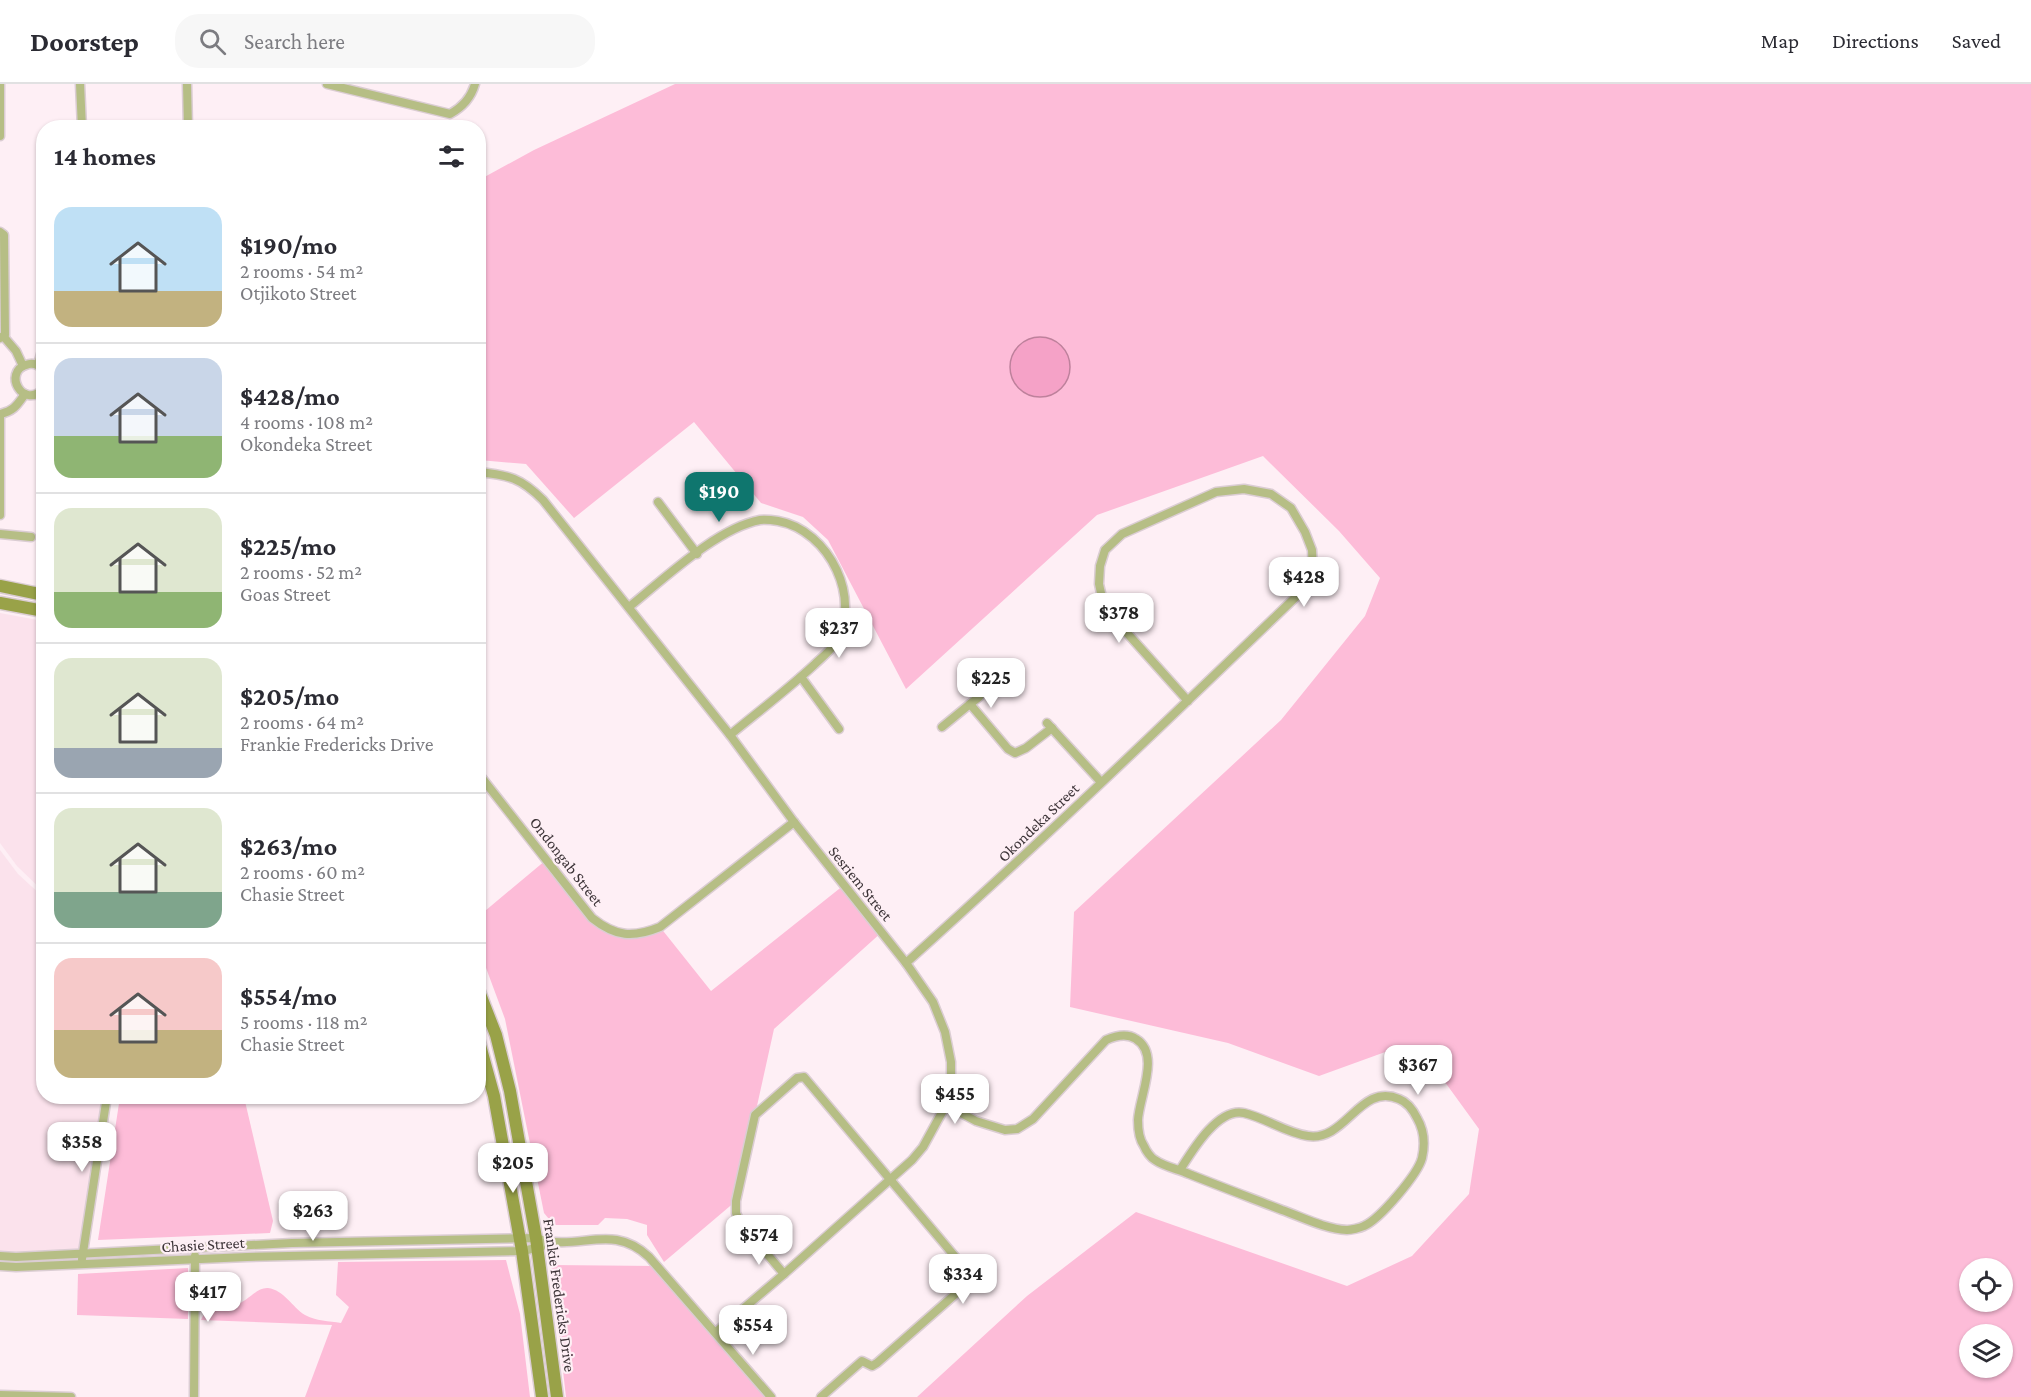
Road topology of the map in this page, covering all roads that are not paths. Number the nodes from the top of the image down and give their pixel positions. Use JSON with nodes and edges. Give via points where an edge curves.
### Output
{"nodes":[{"id":1,"x":0,"y":84,"type":"edge"},
{"id":2,"x":80,"y":84,"type":"edge"},
{"id":3,"x":187,"y":84,"type":"edge"},
{"id":4,"x":327,"y":84,"type":"edge"},
{"id":5,"x":475,"y":84,"type":"edge"},
{"id":6,"x":82,"y":120,"type":"edge"},
{"id":7,"x":188,"y":120,"type":"edge"},
{"id":8,"x":0,"y":136,"type":"edge"},
{"id":9,"x":0,"y":232,"type":"edge"},
{"id":10,"x":2,"y":337,"type":"edge"},
{"id":11,"x":23,"y":366,"type":"junction"},
{"id":12,"x":36,"y":366,"type":"edge"},
{"id":13,"x":36,"y":393,"type":"edge"},
{"id":14,"x":25,"y":394,"type":"junction"},
{"id":15,"x":0,"y":414,"type":"edge"},
{"id":16,"x":486,"y":473,"type":"edge"},
{"id":17,"x":658,"y":502,"type":"dead end"},
{"id":18,"x":0,"y":515,"type":"edge"},
{"id":19,"x":0,"y":534,"type":"edge"},
{"id":20,"x":31,"y":537,"type":"dead end"},
{"id":21,"x":697,"y":554,"type":"junction"},
{"id":22,"x":0,"y":586,"type":"edge"},
{"id":23,"x":36,"y":593,"type":"edge"},
{"id":24,"x":0,"y":603,"type":"edge"},
{"id":25,"x":629,"y":607,"type":"junction"},
{"id":26,"x":36,"y":610,"type":"edge"},
{"id":27,"x":801,"y":677,"type":"junction"},
{"id":28,"x":979,"y":697,"type":"dead end"},
{"id":29,"x":1188,"y":701,"type":"junction"},
{"id":30,"x":970,"y":704,"type":"junction"},
{"id":31,"x":942,"y":727,"type":"dead end"},
{"id":32,"x":839,"y":729,"type":"dead end"},
{"id":33,"x":730,"y":735,"type":"junction"},
{"id":34,"x":1101,"y":782,"type":"junction"},
{"id":35,"x":486,"y":783,"type":"edge"},
{"id":36,"x":794,"y":822,"type":"junction"},
{"id":37,"x":906,"y":963,"type":"junction"},
{"id":38,"x":486,"y":1009,"type":"edge"},
{"id":39,"x":486,"y":1067,"type":"edge"},
{"id":40,"x":106,"y":1104,"type":"edge"},
{"id":41,"x":946,"y":1105,"type":"junction"},
{"id":42,"x":1180,"y":1170,"type":"junction"},
{"id":43,"x":891,"y":1179,"type":"junction"},
{"id":44,"x":537,"y":1243,"type":"junction"},
{"id":45,"x":521,"y":1245,"type":"junction"},
{"id":46,"x":195,"y":1248,"type":"junction"},
{"id":47,"x":83,"y":1254,"type":"junction"},
{"id":48,"x":0,"y":1256,"type":"edge"},
{"id":49,"x":195,"y":1260,"type":"junction"},
{"id":50,"x":82,"y":1264,"type":"junction"},
{"id":51,"x":0,"y":1266,"type":"edge"},
{"id":52,"x":784,"y":1274,"type":"junction"},
{"id":53,"x":716,"y":1332,"type":"junction"},
{"id":54,"x":0,"y":1395,"type":"edge"},
{"id":55,"x":70,"y":1397,"type":"edge"},
{"id":56,"x":194,"y":1397,"type":"edge"},
{"id":57,"x":542,"y":1397,"type":"edge"},
{"id":58,"x":557,"y":1397,"type":"edge"},
{"id":59,"x":771,"y":1397,"type":"edge"},
{"id":60,"x":821,"y":1397,"type":"edge"}],
"edges":[{"from":1,"to":8,"type":"street"},
{"from":2,"to":6,"type":"street"},
{"from":3,"to":7,"type":"street"},
{"from":4,"to":5,"type":"street","via":[[450,114],[467,101]]},
{"from":9,"to":10,"type":"street","via":[[4,235]]},
{"from":10,"to":11,"type":"street","via":[[16,351]]},
{"from":11,"to":12,"type":"street"},
{"from":11,"to":14,"type":"street","via":[[15,379]]},
{"from":13,"to":14,"type":"street"},
{"from":14,"to":15,"type":"street","via":[[16,408]]},
{"from":15,"to":18,"type":"street"},
{"from":16,"to":25,"type":"street","name":"Sesriem Street","via":[[520,480],[530,487]]},
{"from":17,"to":21,"type":"street"},
{"from":19,"to":20,"type":"street"},
{"from":21,"to":25,"type":"street"},
{"from":21,"to":27,"type":"street","via":[[737,526],[763,519],[792,524],[820,544],[836,567],[845,610],[833,646]]},
{"from":22,"to":23,"type":"main road"},
{"from":24,"to":26,"type":"main road"},
{"from":25,"to":33,"type":"street","name":"Sesriem Street"},
{"from":27,"to":32,"type":"street"},
{"from":27,"to":33,"type":"street"},
{"from":28,"to":30,"type":"street"},
{"from":29,"to":29,"type":"street","name":"Okondeka Street","via":[[1301,592],[1313,571],[1312,550],[1305,532],[1291,508],[1271,494],[1244,489],[1216,492],[1122,534],[1105,550],[1099,584],[1106,608]]},
{"from":29,"to":34,"type":"street","name":"Okondeka Street"},
{"from":30,"to":31,"type":"street"},
{"from":30,"to":34,"type":"street","via":[[1015,753],[1050,726]]},
{"from":33,"to":36,"type":"street","name":"Sesriem Street"},
{"from":34,"to":37,"type":"street","name":"Okondeka Street"},
{"from":35,"to":36,"type":"street","name":"Ondongab Street","via":[[592,918],[618,933],[634,934],[660,927]]},
{"from":36,"to":37,"type":"street","name":"Sesriem Street"},
{"from":37,"to":41,"type":"street","name":"Sesriem Street","via":[[933,1002],[945,1032],[951,1062],[951,1090]]},
{"from":38,"to":44,"type":"main road","name":"Frankie Fredericks Drive","via":[[510,1091]]},
{"from":39,"to":45,"type":"main road","name":"Frankie Fredericks Drive"},
{"from":40,"to":47,"type":"street"},
{"from":41,"to":42,"type":"street","via":[[976,1121],[1005,1130],[1017,1129],[1033,1119],[1106,1040],[1125,1035],[1134,1038],[1147,1052],[1138,1119],[1141,1140],[1154,1160]]},
{"from":41,"to":43,"type":"street","name":"Sesriem Street","via":[[923,1147]]},
{"from":42,"to":42,"type":"street","via":[[1330,1227],[1348,1230],[1365,1226],[1402,1190],[1416,1172],[1424,1140],[1412,1109],[1399,1099],[1370,1099],[1334,1131],[1321,1136],[1308,1136],[1242,1112],[1226,1115],[1212,1126]]},
{"from":43,"to":52,"type":"street","name":"Sesriem Street"},
{"from":43,"to":52,"type":"street","via":[[804,1077],[797,1078],[764,1106],[753,1122],[736,1213]]},
{"from":43,"to":60,"type":"street","via":[[970,1278],[877,1363],[872,1366],[862,1361]]},
{"from":44,"to":45,"type":"street","name":"Chasie Street"},
{"from":44,"to":53,"type":"street","name":"Chasie Street","via":[[628,1241],[650,1257]]},
{"from":44,"to":58,"type":"main road","name":"Frankie Fredericks Drive"},
{"from":45,"to":46,"type":"street","name":"Chasie Street","via":[[357,1241]]},
{"from":45,"to":49,"type":"street","name":"Chasie Street"},
{"from":45,"to":57,"type":"main road","name":"Frankie Fredericks Drive"},
{"from":46,"to":47,"type":"street","name":"Chasie Street"},
{"from":46,"to":49,"type":"street"},
{"from":47,"to":48,"type":"street","name":"Chasie Street"},
{"from":47,"to":50,"type":"street"},
{"from":49,"to":50,"type":"street","name":"Chasie Street"},
{"from":49,"to":56,"type":"street"},
{"from":50,"to":51,"type":"street","name":"Chasie Street"},
{"from":52,"to":53,"type":"street","name":"Sesriem Street"},
{"from":53,"to":59,"type":"street","name":"Chasie Street"},
{"from":54,"to":55,"type":"street"}]}
